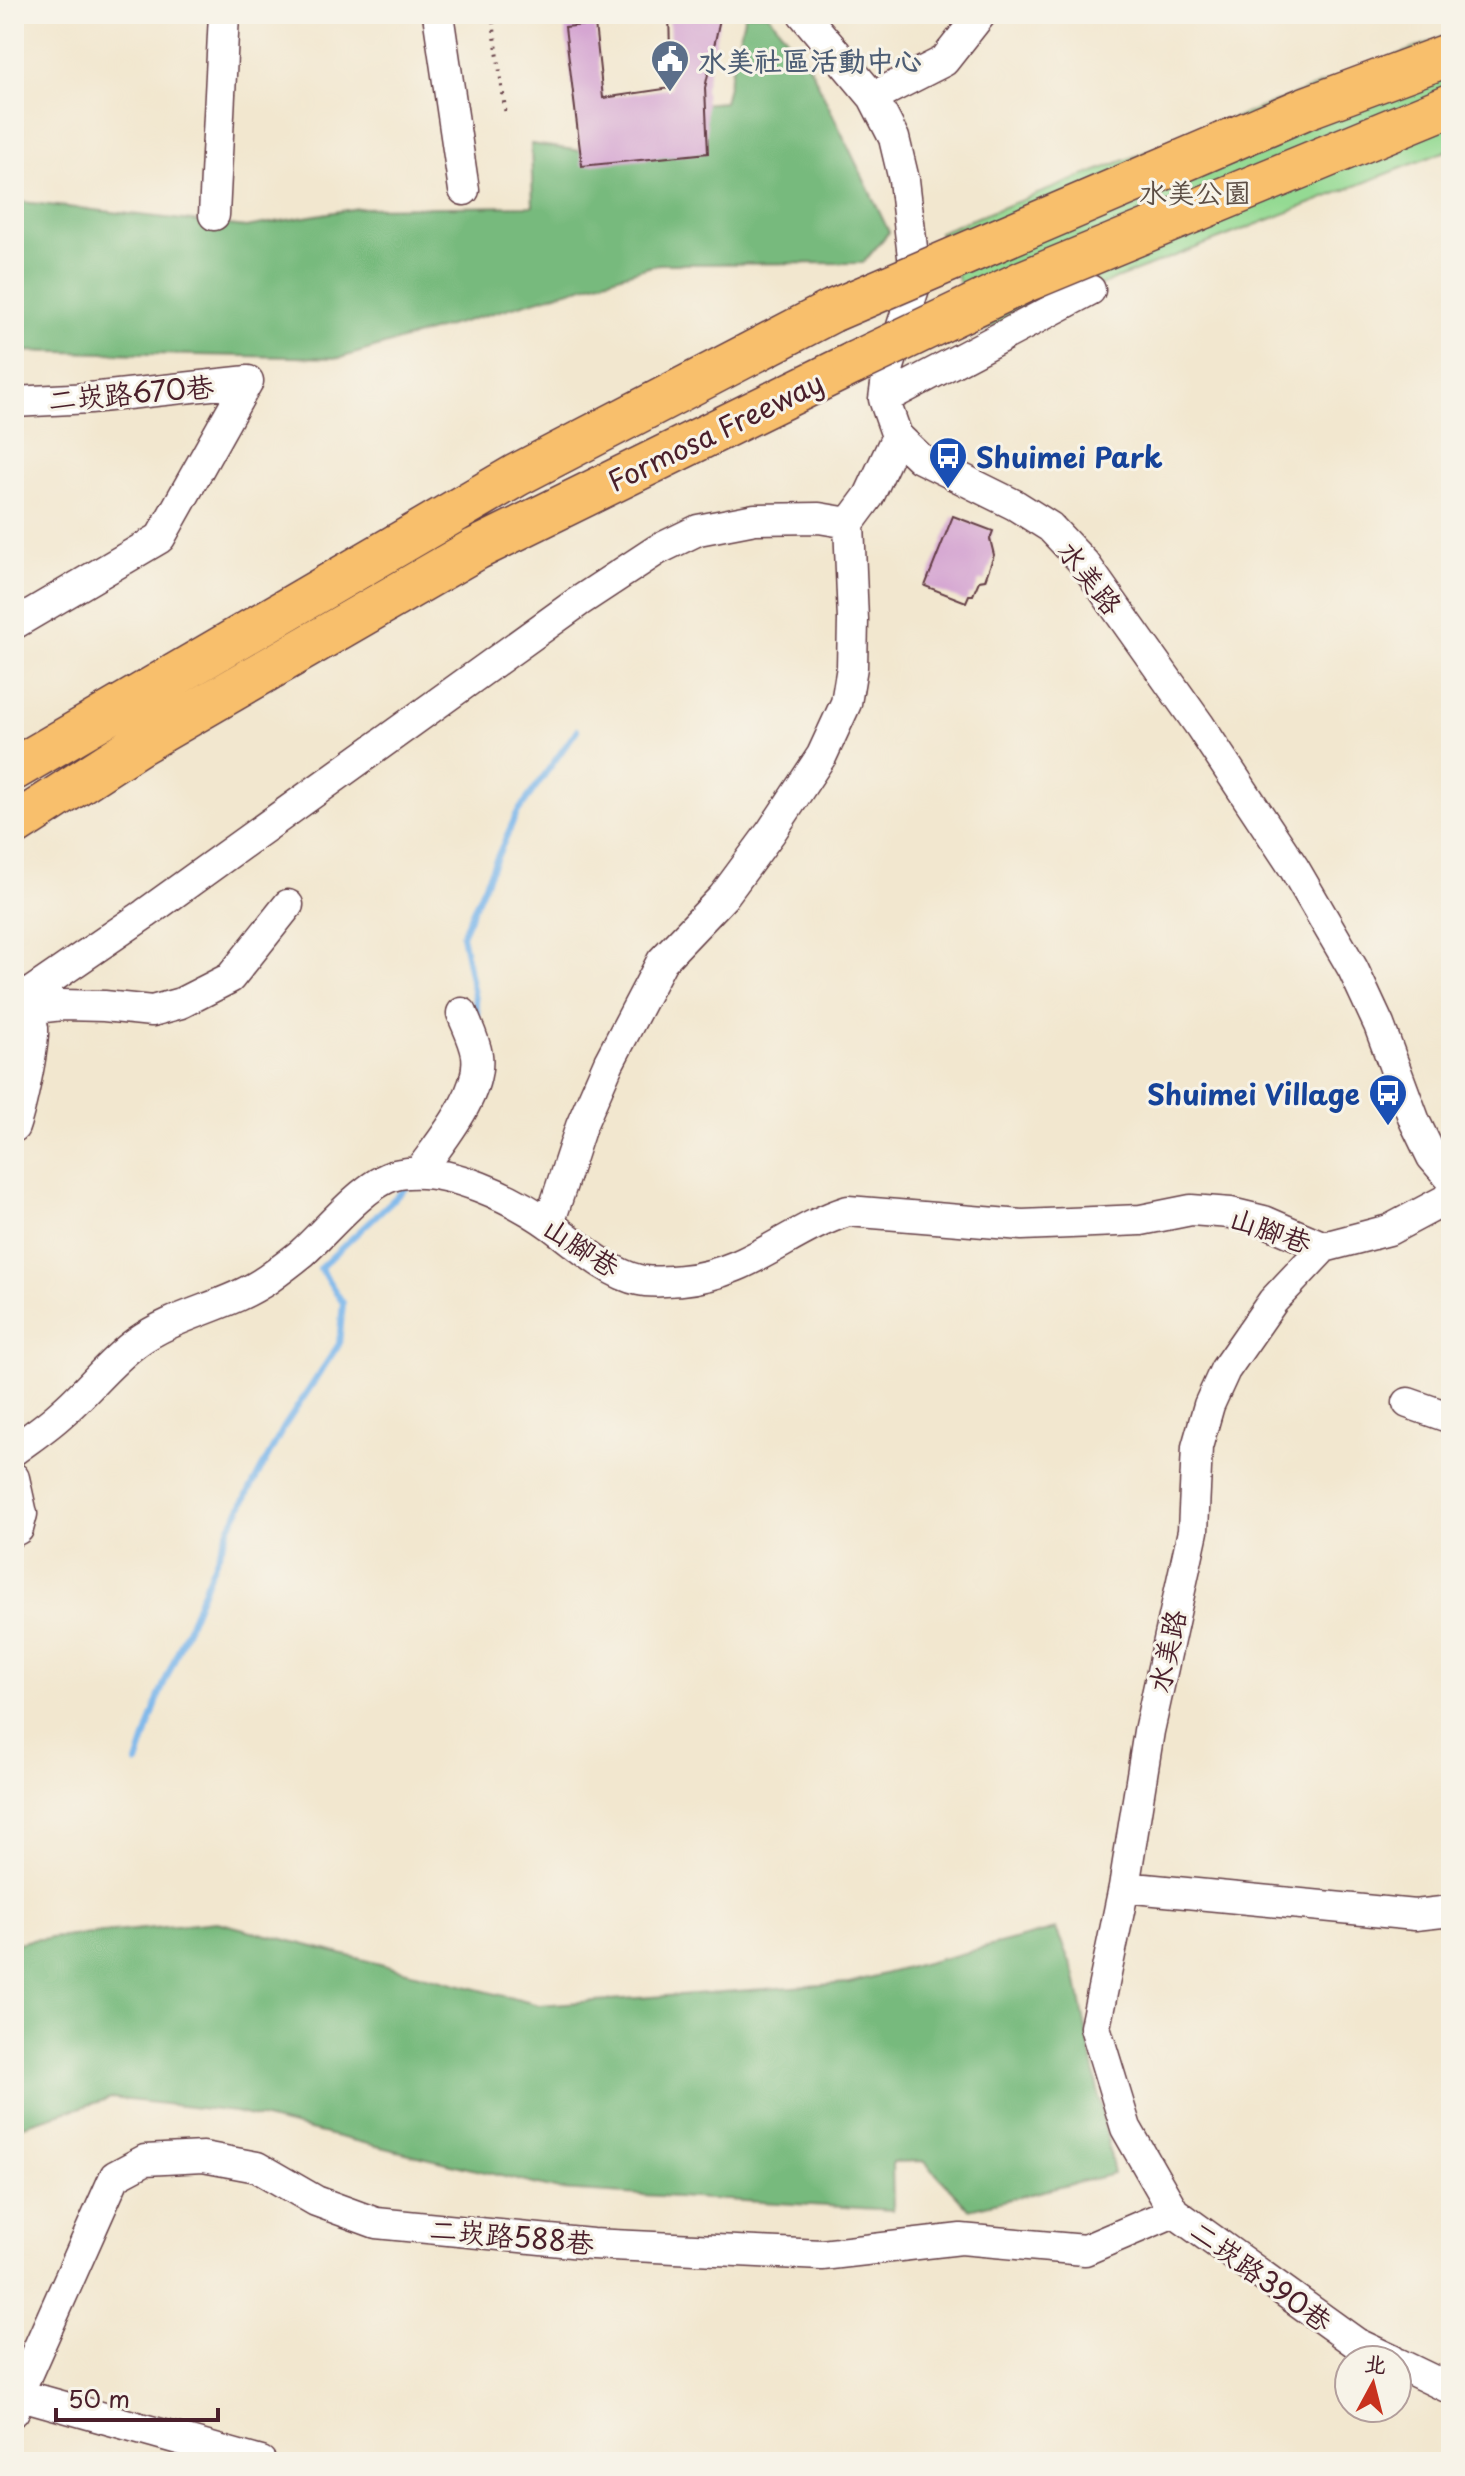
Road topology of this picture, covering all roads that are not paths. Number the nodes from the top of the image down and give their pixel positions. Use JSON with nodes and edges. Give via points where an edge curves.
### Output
{"nodes":[{"id":1,"x":224,"y":14,"type":"edge"},
{"id":2,"x":438,"y":14,"type":"edge"},
{"id":3,"x":803,"y":14,"type":"edge"},
{"id":4,"x":981,"y":14,"type":"edge"},
{"id":5,"x":1451,"y":54,"type":"edge"},
{"id":6,"x":873,"y":97,"type":"junction"},
{"id":7,"x":1451,"y":105,"type":"edge"},
{"id":8,"x":464,"y":190,"type":"dead end"},
{"id":9,"x":214,"y":215,"type":"dead end"},
{"id":10,"x":1090,"y":290,"type":"dead end"},
{"id":11,"x":884,"y":399,"type":"junction"},
{"id":12,"x":14,"y":402,"type":"edge"},
{"id":13,"x":897,"y":436,"type":"junction"},
{"id":14,"x":849,"y":523,"type":"junction"},
{"id":15,"x":14,"y":624,"type":"edge"},
{"id":16,"x":14,"y":769,"type":"edge"},
{"id":17,"x":14,"y":825,"type":"edge"},
{"id":18,"x":288,"y":905,"type":"dead end"},
{"id":19,"x":20,"y":1000,"type":"edge"},
{"id":20,"x":462,"y":1013,"type":"dead end"},
{"id":21,"x":14,"y":1127,"type":"edge"},
{"id":22,"x":419,"y":1172,"type":"junction"},
{"id":23,"x":1451,"y":1179,"type":"edge"},
{"id":24,"x":1451,"y":1197,"type":"edge"},
{"id":25,"x":549,"y":1224,"type":"junction"},
{"id":26,"x":1324,"y":1247,"type":"junction"},
{"id":27,"x":1408,"y":1403,"type":"dead end"},
{"id":28,"x":1451,"y":1418,"type":"edge"},
{"id":29,"x":14,"y":1450,"type":"edge"},
{"id":30,"x":14,"y":1478,"type":"edge"},
{"id":31,"x":14,"y":1531,"type":"edge"},
{"id":32,"x":1124,"y":1887,"type":"junction"},
{"id":33,"x":1451,"y":1911,"type":"edge"},
{"id":34,"x":1174,"y":2212,"type":"junction"},
{"id":35,"x":1358,"y":2344,"type":"edge"},
{"id":36,"x":1413,"y":2370,"type":"edge"},
{"id":37,"x":1451,"y":2389,"type":"edge"},
{"id":38,"x":16,"y":2402,"type":"edge"},
{"id":39,"x":261,"y":2462,"type":"edge"}],
"edges":[{"from":1,"to":9,"type":"street"},
{"from":2,"to":8,"type":"street"},
{"from":3,"to":6,"type":"street"},
{"from":4,"to":6,"type":"street","via":[[944,61]]},
{"from":5,"to":16,"type":"highway","name":"Formosa Freeway","bridge":true,"via":[[1306,108],[832,311],[517,475]]},
{"from":6,"to":11,"type":"street","via":[[894,138],[904,180],[916,282]]},
{"from":7,"to":17,"type":"highway","name":"Formosa Freeway","bridge":true,"via":[[1025,281],[476,549],[136,746]]},
{"from":10,"to":11,"type":"street"},
{"from":11,"to":13,"type":"street"},
{"from":12,"to":15,"type":"street","name":"二崁路670巷","via":[[248,381],[160,538]]},
{"from":13,"to":14,"type":"street","via":[[869,496]]},
{"from":13,"to":23,"type":"street","name":"水美路","via":[[920,458],[1050,527],[1085,564],[1301,881],[1353,969],[1432,1157]]},
{"from":14,"to":19,"type":"street","via":[[755,519],[698,530],[657,550]]},
{"from":14,"to":25,"type":"street","via":[[853,620],[846,703],[822,755],[771,832],[723,897],[662,961],[581,1126]]},
{"from":18,"to":19,"type":"street","via":[[230,978],[181,1003],[152,1011]]},
{"from":19,"to":21,"type":"street","via":[[33,1029]]},
{"from":20,"to":22,"type":"street","via":[[477,1052],[478,1075],[469,1098]]},
{"from":22,"to":25,"type":"street","name":"山腳巷","via":[[471,1184]]},
{"from":22,"to":29,"type":"street","name":"山腳巷","via":[[382,1181],[264,1281],[137,1342],[62,1414]]},
{"from":24,"to":26,"type":"street","via":[[1389,1230]]},
{"from":25,"to":26,"type":"street","name":"山腳巷","via":[[602,1263],[638,1280],[682,1280],[726,1271],[821,1219],[848,1211],[1022,1225],[1141,1220],[1191,1210],[1231,1213]]},
{"from":26,"to":32,"type":"street","name":"水美路","via":[[1273,1301],[1225,1370],[1209,1405],[1197,1447],[1193,1531],[1149,1731]]},
{"from":27,"to":28,"type":"street"},
{"from":30,"to":31,"type":"street","via":[[22,1514]]},
{"from":32,"to":33,"type":"street","via":[[1415,1915]]},
{"from":32,"to":34,"type":"street","name":"水美路","via":[[1095,2027],[1126,2128]]},
{"from":34,"to":35,"type":"street","name":"二崁路390巷"},
{"from":34,"to":38,"type":"street","name":"二崁路588巷","via":[[1085,2250],[961,2239],[822,2255],[607,2244],[376,2223],[316,2201],[257,2167],[203,2157],[145,2160],[115,2176]]},
{"from":36,"to":37,"type":"street","name":"二崁路390巷"},
{"from":38,"to":39,"type":"street"}]}
